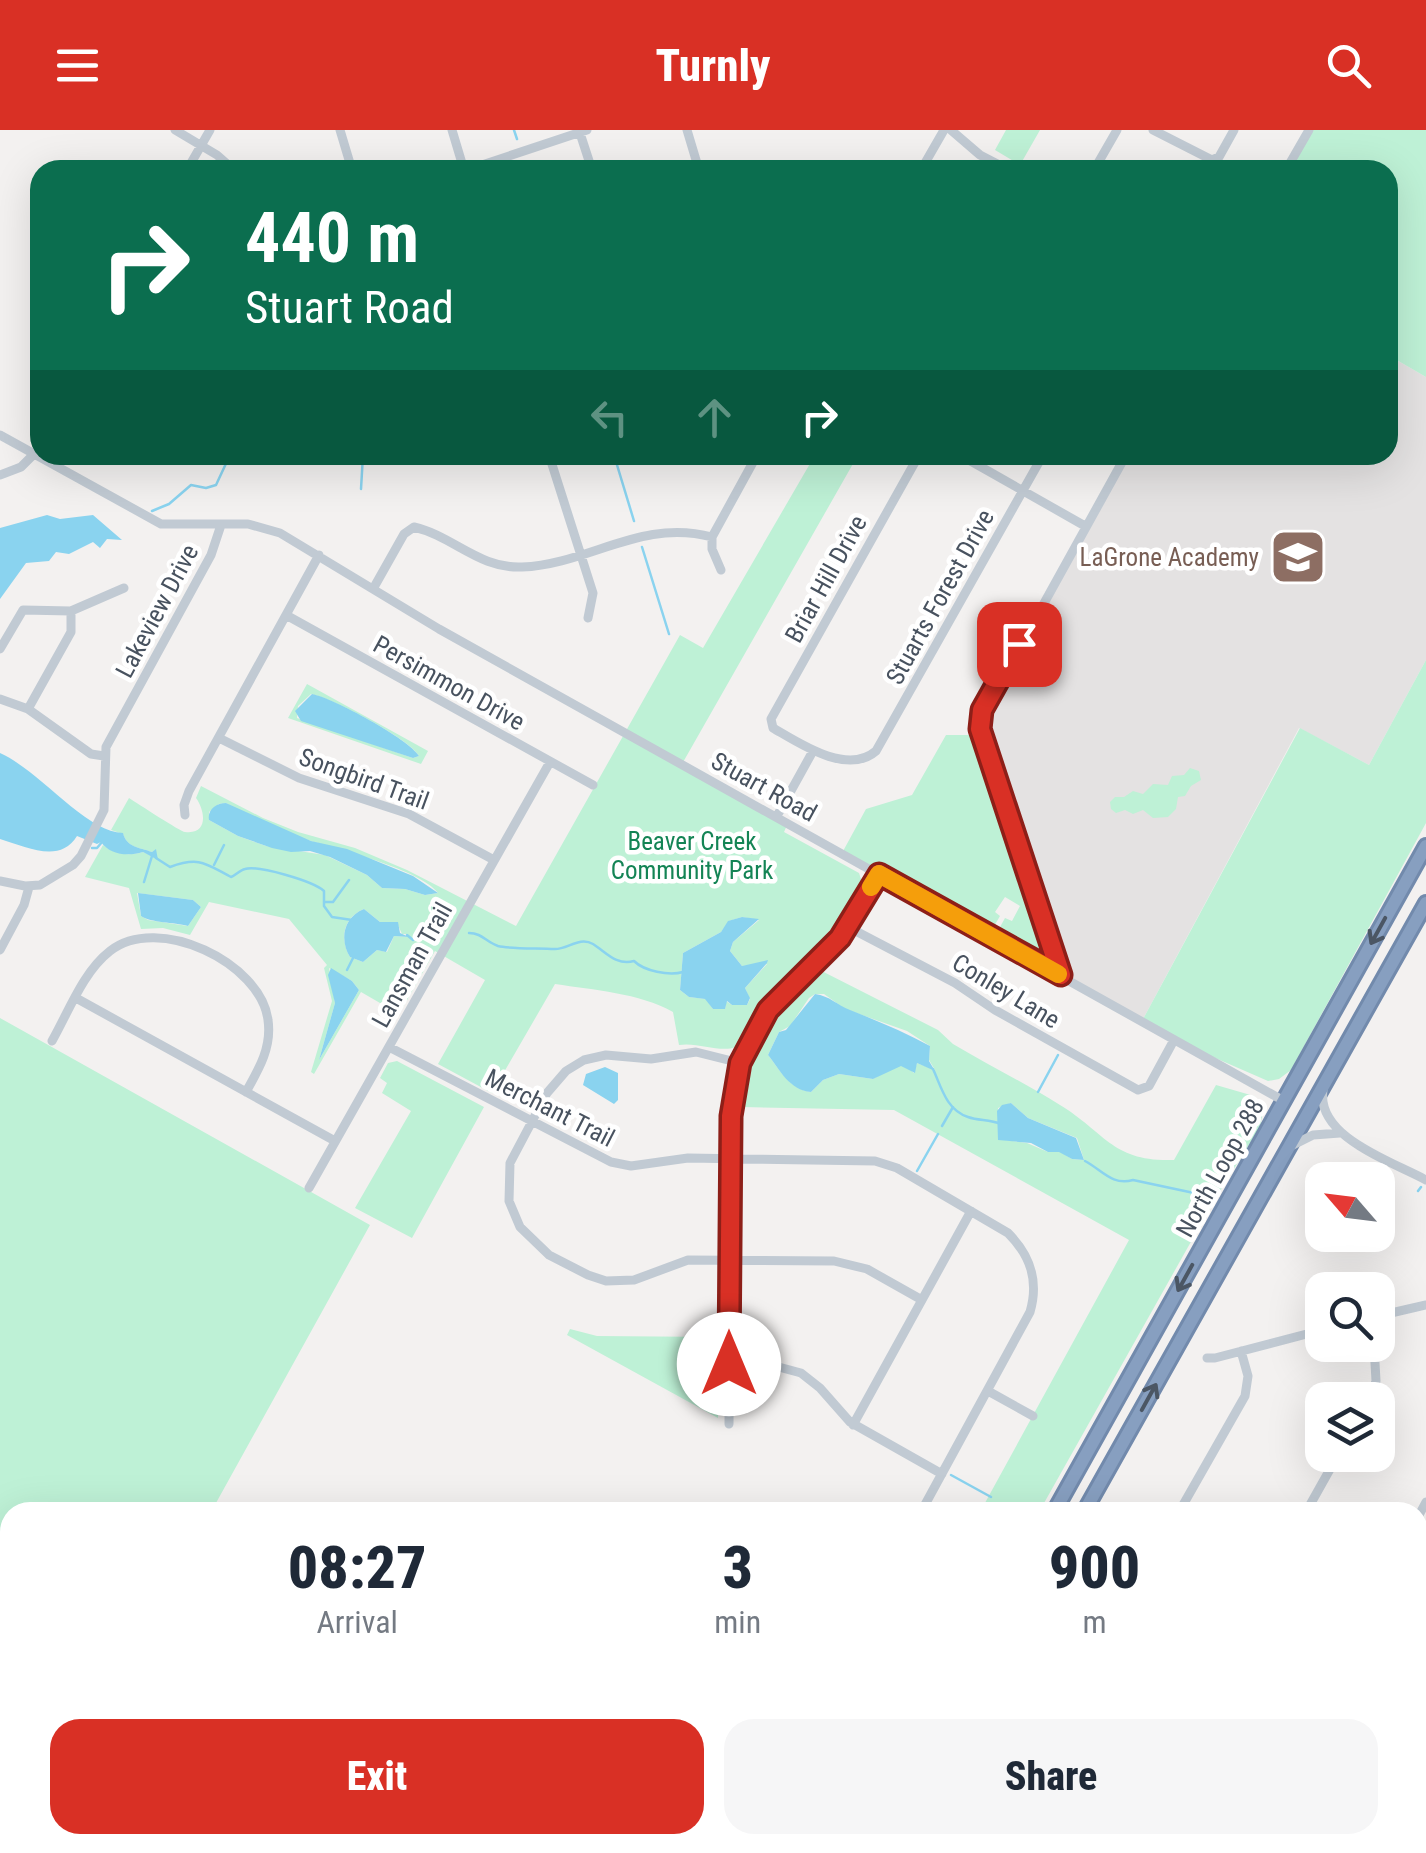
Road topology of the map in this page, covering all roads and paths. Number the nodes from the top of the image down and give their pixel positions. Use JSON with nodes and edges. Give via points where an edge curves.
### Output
{"nodes":[{"id":1,"x":175,"y":130,"type":"edge"},
{"id":2,"x":210,"y":130,"type":"edge"},
{"id":3,"x":340,"y":130,"type":"edge"},
{"id":4,"x":452,"y":130,"type":"edge"},
{"id":5,"x":687,"y":130,"type":"edge"},
{"id":6,"x":948,"y":130,"type":"edge"},
{"id":7,"x":1117,"y":130,"type":"edge"},
{"id":8,"x":1153,"y":130,"type":"edge"},
{"id":9,"x":1234,"y":130,"type":"edge"},
{"id":10,"x":1308,"y":130,"type":"edge"},
{"id":11,"x":582,"y":131,"type":"edge"},
{"id":12,"x":201,"y":146,"type":"junction"},
{"id":13,"x":193,"y":160,"type":"edge"},
{"id":14,"x":220,"y":160,"type":"edge"},
{"id":15,"x":349,"y":160,"type":"edge"},
{"id":16,"x":462,"y":160,"type":"edge"},
{"id":17,"x":496,"y":160,"type":"edge"},
{"id":18,"x":589,"y":160,"type":"edge"},
{"id":19,"x":697,"y":160,"type":"edge"},
{"id":20,"x":928,"y":160,"type":"edge"},
{"id":21,"x":991,"y":160,"type":"edge"},
{"id":22,"x":1100,"y":160,"type":"edge"},
{"id":23,"x":1292,"y":160,"type":"edge"},
{"id":24,"x":0,"y":436,"type":"edge"},
{"id":25,"x":30,"y":452,"type":"edge"},
{"id":26,"x":30,"y":458,"type":"edge"},
{"id":27,"x":54,"y":465,"type":"edge"},
{"id":28,"x":553,"y":465,"type":"edge"},
{"id":29,"x":751,"y":465,"type":"edge"},
{"id":30,"x":913,"y":465,"type":"edge"},
{"id":31,"x":978,"y":465,"type":"edge"},
{"id":32,"x":1037,"y":465,"type":"edge"},
{"id":33,"x":1120,"y":465,"type":"edge"},
{"id":34,"x":0,"y":475,"type":"edge"},
{"id":35,"x":1023,"y":491,"type":"junction"},
{"id":36,"x":222,"y":525,"type":"junction"},
{"id":37,"x":1086,"y":526,"type":"junction"},
{"id":38,"x":712,"y":536,"type":"junction"},
{"id":39,"x":581,"y":554,"type":"junction"},
{"id":40,"x":319,"y":555,"type":"junction"},
{"id":41,"x":721,"y":570,"type":"dead end"},
{"id":42,"x":124,"y":588,"type":"dead end"},
{"id":43,"x":373,"y":589,"type":"junction"},
{"id":44,"x":71,"y":611,"type":"junction"},
{"id":45,"x":286,"y":615,"type":"junction"},
{"id":46,"x":588,"y":618,"type":"dead end"},
{"id":47,"x":0,"y":649,"type":"edge"},
{"id":48,"x":0,"y":699,"type":"edge"},
{"id":49,"x":28,"y":709,"type":"junction"},
{"id":50,"x":218,"y":738,"type":"junction"},
{"id":51,"x":812,"y":750,"type":"junction"},
{"id":52,"x":104,"y":756,"type":"junction"},
{"id":53,"x":550,"y":762,"type":"junction"},
{"id":54,"x":594,"y":785,"type":"dead end"},
{"id":55,"x":185,"y":815,"type":"dead end"},
{"id":56,"x":776,"y":816,"type":"junction"},
{"id":57,"x":1426,"y":846,"type":"edge"},
{"id":58,"x":494,"y":860,"type":"junction"},
{"id":59,"x":879,"y":874,"type":"junction"},
{"id":60,"x":0,"y":881,"type":"edge"},
{"id":61,"x":30,"y":887,"type":"junction"},
{"id":62,"x":1426,"y":903,"type":"edge"},
{"id":63,"x":848,"y":927,"type":"junction"},
{"id":64,"x":0,"y":950,"type":"edge"},
{"id":65,"x":1061,"y":975,"type":"junction"},
{"id":66,"x":76,"y":998,"type":"junction"},
{"id":67,"x":52,"y":1040,"type":"dead end"},
{"id":68,"x":1174,"y":1040,"type":"junction"},
{"id":69,"x":388,"y":1047,"type":"junction"},
{"id":70,"x":740,"y":1063,"type":"junction"},
{"id":71,"x":1324,"y":1086,"type":"junction"},
{"id":72,"x":246,"y":1092,"type":"junction"},
{"id":73,"x":1284,"y":1101,"type":"junction"},
{"id":74,"x":530,"y":1122,"type":"junction"},
{"id":75,"x":1340,"y":1134,"type":"junction"},
{"id":76,"x":335,"y":1142,"type":"junction"},
{"id":77,"x":1289,"y":1148,"type":"junction"},
{"id":78,"x":731,"y":1159,"type":"junction"},
{"id":79,"x":1426,"y":1180,"type":"edge"},
{"id":80,"x":309,"y":1188,"type":"dead end"},
{"id":81,"x":971,"y":1211,"type":"junction"},
{"id":82,"x":730,"y":1260,"type":"junction"},
{"id":83,"x":922,"y":1300,"type":"junction"},
{"id":84,"x":1426,"y":1305,"type":"edge"},
{"id":85,"x":1395,"y":1312,"type":"edge"},
{"id":86,"x":1305,"y":1334,"type":"edge"},
{"id":87,"x":1241,"y":1351,"type":"junction"},
{"id":88,"x":1206,"y":1358,"type":"dead end"},
{"id":89,"x":729,"y":1364,"type":"junction"},
{"id":90,"x":988,"y":1392,"type":"junction"},
{"id":91,"x":1033,"y":1416,"type":"dead end"},
{"id":92,"x":729,"y":1424,"type":"dead end"},
{"id":93,"x":853,"y":1425,"type":"junction"},
{"id":94,"x":1118,"y":1453,"type":"junction"},
{"id":95,"x":1328,"y":1472,"type":"edge"},
{"id":96,"x":942,"y":1474,"type":"junction"},
{"id":97,"x":927,"y":1502,"type":"edge"},
{"id":98,"x":1060,"y":1502,"type":"edge"},
{"id":99,"x":1090,"y":1502,"type":"edge"},
{"id":100,"x":1096,"y":1502,"type":"edge"},
{"id":101,"x":1185,"y":1502,"type":"edge"},
{"id":102,"x":1312,"y":1502,"type":"edge"}],
"edges":[{"from":1,"to":12,"type":"street"},
{"from":2,"to":12,"type":"street"},
{"from":3,"to":15,"type":"street"},
{"from":4,"to":16,"type":"street"},
{"from":5,"to":19,"type":"street"},
{"from":6,"to":20,"type":"street"},
{"from":6,"to":21,"type":"street"},
{"from":7,"to":22,"type":"street"},
{"from":8,"to":9,"type":"street","via":[[1212,160]]},
{"from":10,"to":23,"type":"street"},
{"from":11,"to":17,"type":"street"},
{"from":11,"to":18,"type":"street"},
{"from":12,"to":13,"type":"street"},
{"from":12,"to":14,"type":"street"},
{"from":24,"to":25,"type":"street","name":"Lakeview Drive"},
{"from":26,"to":34,"type":"street"},
{"from":27,"to":36,"type":"street","name":"Lakeview Drive","via":[[161,524]]},
{"from":28,"to":39,"type":"street"},
{"from":29,"to":38,"type":"street"},
{"from":30,"to":51,"type":"street","name":"Briar Hill Drive","via":[[770,724]]},
{"from":31,"to":35,"type":"street"},
{"from":32,"to":35,"type":"street","name":"Stuarts Forest Drive"},
{"from":33,"to":37,"type":"street"},
{"from":35,"to":37,"type":"street"},
{"from":35,"to":51,"type":"street","name":"Stuarts Forest Drive","via":[[876,751],[846,758]]},
{"from":36,"to":40,"type":"street","name":"Stuart Road","via":[[265,527]]},
{"from":36,"to":52,"type":"street","name":"Lakeview Drive"},
{"from":37,"to":65,"type":"street","via":[[979,723]]},
{"from":38,"to":39,"type":"street","via":[[658,532]]},
{"from":38,"to":41,"type":"street"},
{"from":39,"to":43,"type":"street","via":[[500,566],[414,527]]},
{"from":39,"to":46,"type":"street","via":[[593,592]]},
{"from":40,"to":43,"type":"street","name":"Stuart Road"},
{"from":40,"to":45,"type":"street"},
{"from":42,"to":44,"type":"street"},
{"from":43,"to":56,"type":"street","name":"Stuart Road"},
{"from":44,"to":47,"type":"street","via":[[23,610]]},
{"from":44,"to":49,"type":"street","via":[[71,632]]},
{"from":45,"to":50,"type":"street"},
{"from":45,"to":53,"type":"street","name":"Persimmon Drive"},
{"from":48,"to":49,"type":"street"},
{"from":49,"to":52,"type":"street","via":[[90,754]]},
{"from":50,"to":55,"type":"street","via":[[186,796]]},
{"from":50,"to":58,"type":"street","name":"Songbird Trail","via":[[298,778],[409,814]]},
{"from":51,"to":56,"type":"street"},
{"from":52,"to":61,"type":"street","name":"Lakeview Drive","via":[[106,801],[88,844],[72,865]]},
{"from":53,"to":54,"type":"street","name":"Persimmon Drive"},
{"from":53,"to":58,"type":"street","name":"Lansman Trail"},
{"from":56,"to":59,"type":"street","name":"Stuart Road"},
{"from":57,"to":73,"type":"highway","name":"North Loop 288","one_way":true},
{"from":58,"to":69,"type":"street","name":"Lansman Trail"},
{"from":59,"to":63,"type":"street"},
{"from":59,"to":65,"type":"street","name":"Stuart Road"},
{"from":60,"to":61,"type":"street"},
{"from":61,"to":64,"type":"street"},
{"from":62,"to":71,"type":"highway","name":"North Loop 288"},
{"from":63,"to":68,"type":"street","name":"Conley Lane","via":[[1128,1085],[1143,1090],[1152,1082]]},
{"from":63,"to":70,"type":"street","via":[[768,1010]]},
{"from":65,"to":68,"type":"street","name":"Stuart Road"},
{"from":66,"to":67,"type":"street"},
{"from":66,"to":72,"type":"street"},
{"from":66,"to":72,"type":"street","via":[[96,964],[127,940],[170,937],[204,952],[244,976],[264,1002],[266,1049]]},
{"from":68,"to":73,"type":"street","name":"Stuart Road"},
{"from":69,"to":74,"type":"street","name":"Merchant Trail"},
{"from":69,"to":76,"type":"street","name":"Lansman Trail"},
{"from":70,"to":74,"type":"street","via":[[696,1052],[650,1060],[589,1058],[558,1078]]},
{"from":70,"to":78,"type":"street"},
{"from":71,"to":75,"type":"street","via":[[1326,1116]]},
{"from":71,"to":77,"type":"highway","name":"North Loop 288"},
{"from":72,"to":76,"type":"street"},
{"from":73,"to":98,"type":"highway","name":"North Loop 288","one_way":true},
{"from":74,"to":78,"type":"street","name":"Merchant Trail","via":[[620,1164]]},
{"from":74,"to":82,"type":"street","via":[[512,1156],[507,1185],[515,1219],[541,1250],[612,1282],[682,1261]]},
{"from":75,"to":77,"type":"street","via":[[1314,1134]]},
{"from":75,"to":79,"type":"street"},
{"from":76,"to":80,"type":"street","name":"Lansman Trail"},
{"from":94,"to":77,"type":"highway","name":"North Loop 288","one_way":true},
{"from":78,"to":81,"type":"street","name":"Merchant Trail","via":[[880,1162]]},
{"from":78,"to":82,"type":"street"},
{"from":81,"to":83,"type":"street"},
{"from":81,"to":90,"type":"street","name":"Merchant Trail","via":[[1008,1233],[1029,1261],[1034,1289],[1030,1312]]},
{"from":82,"to":83,"type":"street","via":[[845,1262]]},
{"from":82,"to":89,"type":"street"},
{"from":83,"to":93,"type":"street"},
{"from":84,"to":85,"type":"street"},
{"from":86,"to":87,"type":"street"},
{"from":87,"to":88,"type":"street"},
{"from":87,"to":101,"type":"street","via":[[1245,1396]]},
{"from":89,"to":92,"type":"street"},
{"from":89,"to":93,"type":"street","via":[[801,1374]]},
{"from":90,"to":91,"type":"street"},
{"from":90,"to":96,"type":"street"},
{"from":93,"to":96,"type":"street"},
{"from":94,"to":99,"type":"highway","name":"North Loop 288"},
{"from":94,"to":100,"type":"highway"},
{"from":95,"to":102,"type":"street"},
{"from":96,"to":97,"type":"street"}]}
